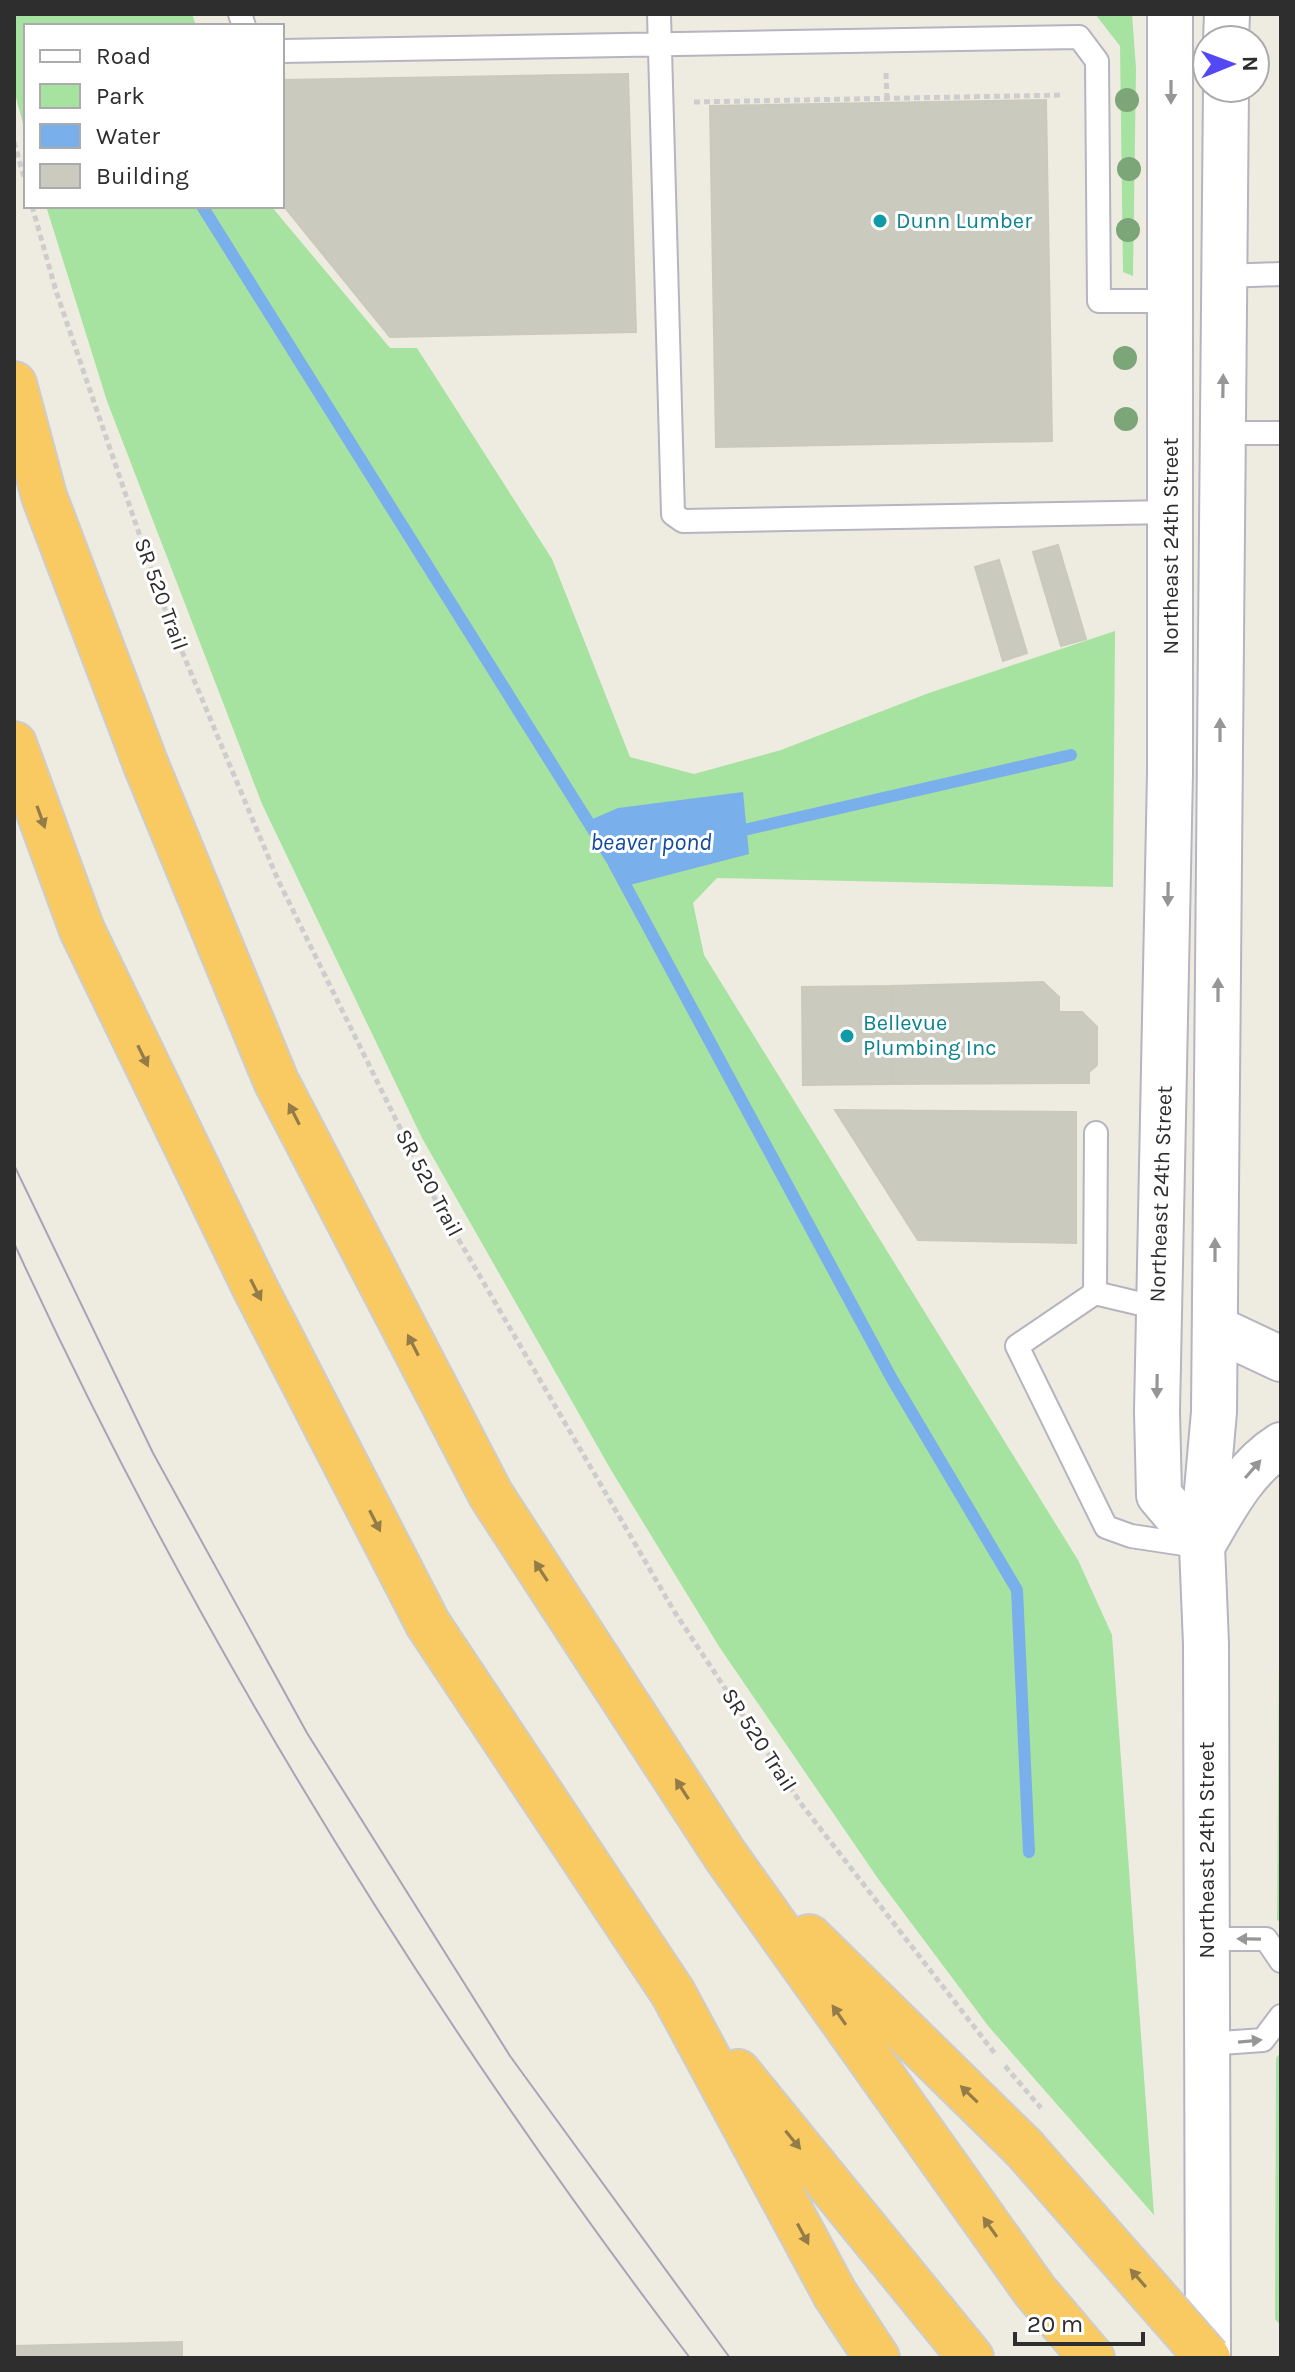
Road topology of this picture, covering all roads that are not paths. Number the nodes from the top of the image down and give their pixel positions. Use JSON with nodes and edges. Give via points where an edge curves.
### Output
{"nodes":[{"id":1,"x":659,"y":14,"type":"edge"},
{"id":2,"x":1170,"y":14,"type":"edge"},
{"id":3,"x":659,"y":44,"type":"junction"},
{"id":4,"x":284,"y":51,"type":"edge"},
{"id":5,"x":1226,"y":104,"type":"edge"},
{"id":6,"x":1281,"y":274,"type":"edge"},
{"id":7,"x":1224,"y":276,"type":"junction"},
{"id":8,"x":1172,"y":301,"type":"junction"},
{"id":9,"x":14,"y":384,"type":"edge"},
{"id":10,"x":1222,"y":433,"type":"junction"},
{"id":11,"x":1281,"y":433,"type":"edge"},
{"id":12,"x":1171,"y":512,"type":"junction"},
{"id":13,"x":14,"y":744,"type":"edge"},
{"id":14,"x":1164,"y":1088,"type":"junction"},
{"id":15,"x":1096,"y":1133,"type":"dead end"},
{"id":16,"x":1095,"y":1293,"type":"junction"},
{"id":17,"x":1158,"y":1308,"type":"junction"},
{"id":18,"x":1215,"y":1328,"type":"junction"},
{"id":19,"x":1281,"y":1359,"type":"edge"},
{"id":20,"x":1281,"y":1445,"type":"edge"},
{"id":21,"x":1202,"y":1546,"type":"junction"},
{"id":22,"x":725,"y":1855,"type":"junction"},
{"id":23,"x":1207,"y":1939,"type":"junction"},
{"id":24,"x":1281,"y":1961,"type":"edge"},
{"id":25,"x":673,"y":1993,"type":"junction"},
{"id":26,"x":1281,"y":2016,"type":"edge"},
{"id":27,"x":1207,"y":2044,"type":"junction"},
{"id":28,"x":877,"y":2358,"type":"edge"},
{"id":29,"x":971,"y":2358,"type":"edge"},
{"id":30,"x":1092,"y":2358,"type":"edge"},
{"id":31,"x":1208,"y":2358,"type":"edge"}],
"edges":[{"from":1,"to":3,"type":"lane"},
{"from":2,"to":8,"type":"main road","name":"Northeast 24th Street","one_way":true},
{"from":3,"to":4,"type":"lane"},
{"from":3,"to":8,"type":"lane","via":[[1079,37],[1097,61],[1099,301]]},
{"from":3,"to":12,"type":"lane","via":[[673,514],[683,521]]},
{"from":5,"to":7,"type":"main road"},
{"from":6,"to":7,"type":"lane"},
{"from":10,"to":7,"type":"main road","one_way":true},
{"from":8,"to":12,"type":"main road","name":"Northeast 24th Street"},
{"from":22,"to":9,"type":"highway","one_way":true,"via":[[491,1495],[276,1081],[44,496]]},
{"from":10,"to":11,"type":"lane"},
{"from":18,"to":10,"type":"main road","one_way":true},
{"from":12,"to":14,"type":"main road","name":"Northeast 24th Street","one_way":true},
{"from":13,"to":25,"type":"highway","one_way":true,"via":[[82,930],[255,1288],[428,1624]]},
{"from":14,"to":17,"type":"main road","name":"Northeast 24th Street"},
{"from":14,"to":18,"type":"main road","via":[[1178,1117],[1177,1299]]},
{"from":15,"to":16,"type":"lane"},
{"from":16,"to":17,"type":"lane"},
{"from":16,"to":21,"type":"lane","via":[[1017,1346],[1106,1527]]},
{"from":17,"to":21,"type":"main road","name":"Northeast 24th Street","one_way":true,"via":[[1159,1495]]},
{"from":18,"to":19,"type":"main road"},
{"from":18,"to":21,"type":"main road","via":[[1214,1424]]},
{"from":21,"to":20,"type":"main road","one_way":true,"via":[[1236,1488]]},
{"from":21,"to":23,"type":"main road","name":"Northeast 24th Street"},
{"from":30,"to":22,"type":"highway","one_way":true,"via":[[1035,2291]]},
{"from":31,"to":22,"type":"highway","one_way":true,"bridge":true,"via":[[1024,2148]]},
{"from":24,"to":23,"type":"lane","one_way":true,"via":[[1266,1939]]},
{"from":23,"to":27,"type":"main road","name":"Northeast 24th Street"},
{"from":25,"to":28,"type":"highway","one_way":true,"via":[[835,2294]]},
{"from":25,"to":29,"type":"highway","one_way":true},
{"from":27,"to":26,"type":"lane","one_way":true,"via":[[1263,2040]]},
{"from":27,"to":31,"type":"main road","name":"Northeast 24th Street"}]}
